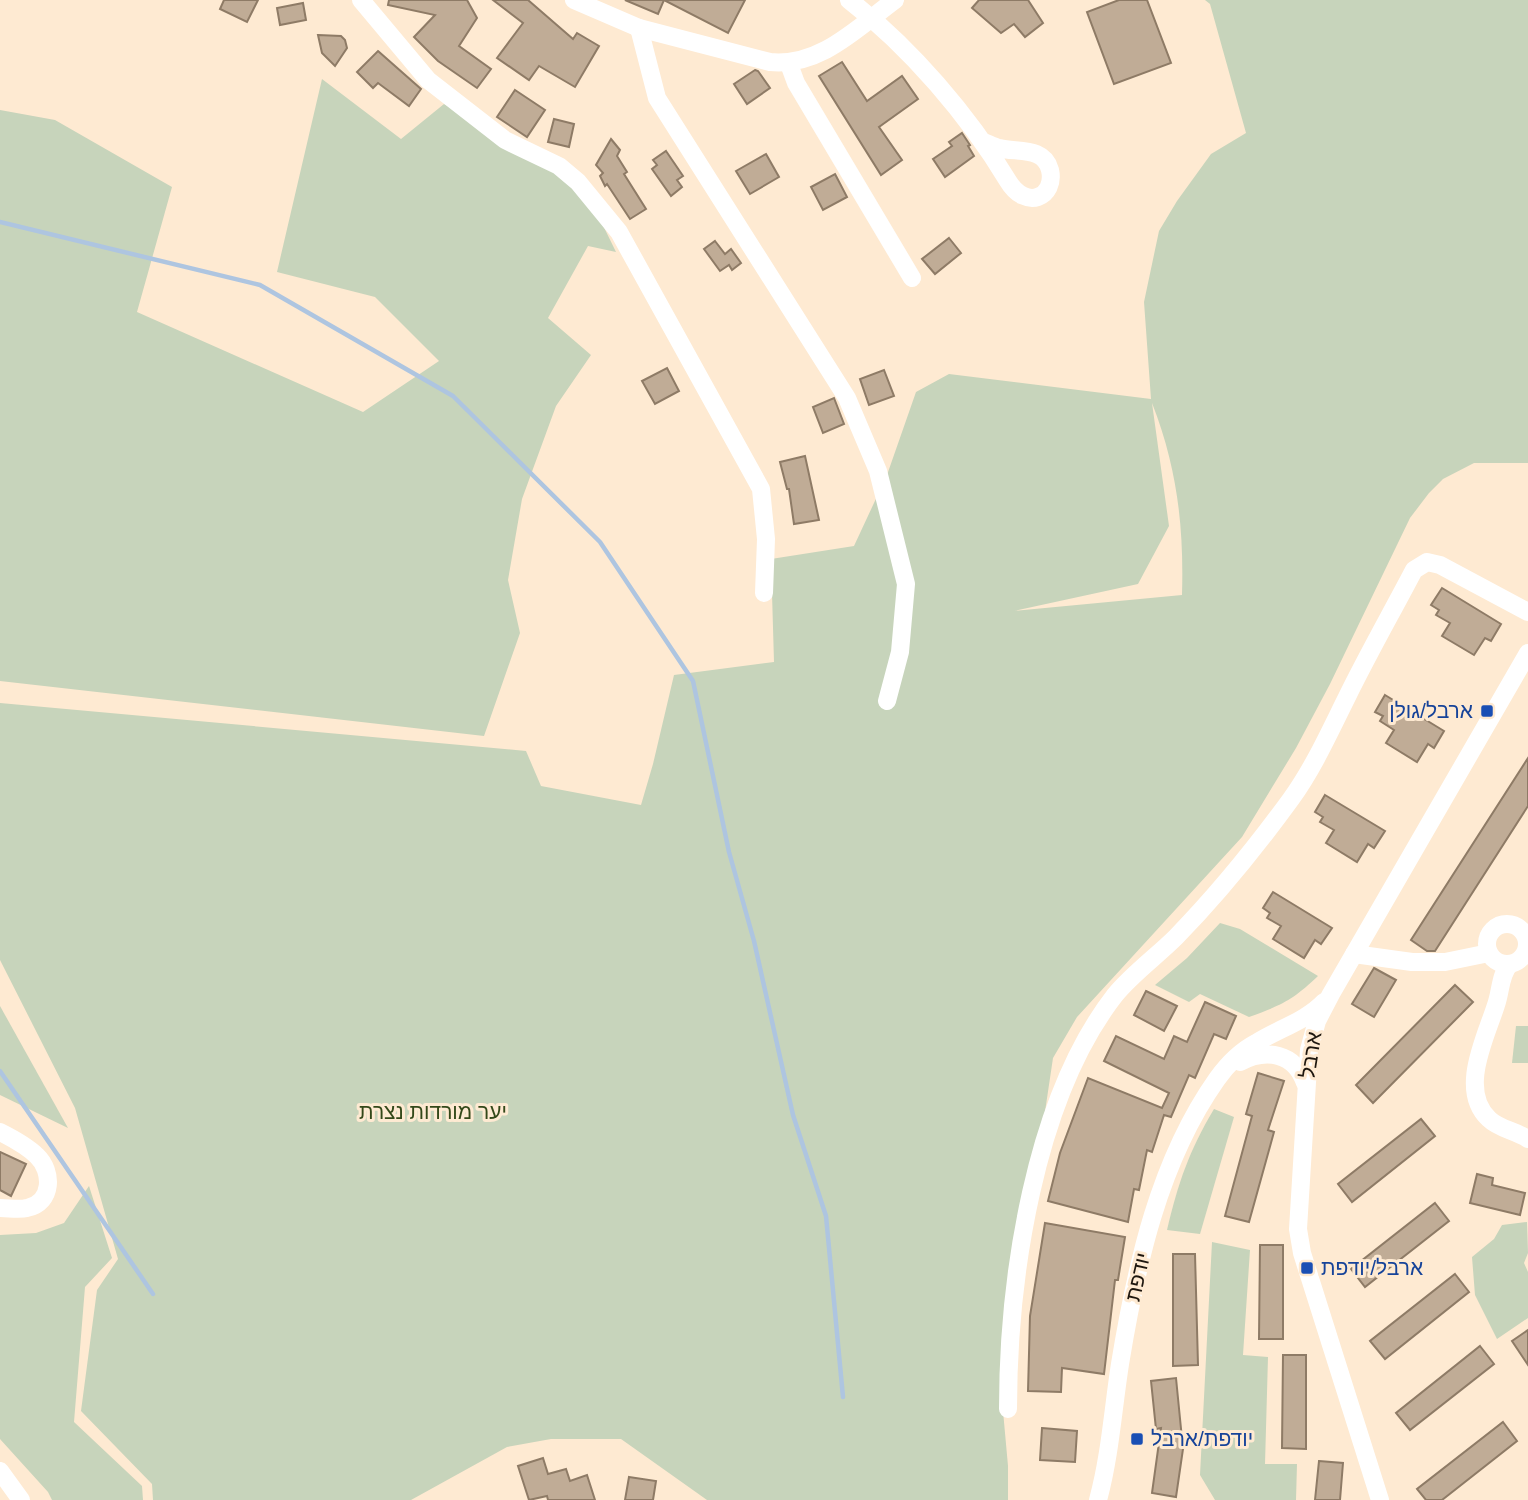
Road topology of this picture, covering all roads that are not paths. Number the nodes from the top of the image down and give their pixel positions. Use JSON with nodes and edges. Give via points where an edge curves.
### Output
{"nodes":[{"id":1,"x":360,"y":0,"type":"edge"},
{"id":2,"x":575,"y":0,"type":"edge"},
{"id":3,"x":849,"y":0,"type":"edge"},
{"id":4,"x":895,"y":0,"type":"edge"},
{"id":5,"x":872,"y":17,"type":"junction"},
{"id":6,"x":639,"y":28,"type":"junction"},
{"id":7,"x":789,"y":64,"type":"junction"},
{"id":8,"x":984,"y":142,"type":"dead end"},
{"id":9,"x":912,"y":278,"type":"dead end"},
{"id":10,"x":764,"y":593,"type":"dead end"},
{"id":11,"x":1528,"y":612,"type":"edge"},
{"id":12,"x":1528,"y":653,"type":"edge"},
{"id":13,"x":887,"y":701,"type":"dead end"},
{"id":14,"x":1489,"y":953,"type":"junction"},
{"id":15,"x":1354,"y":954,"type":"junction"},
{"id":16,"x":1510,"y":964,"type":"junction"},
{"id":17,"x":1331,"y":994,"type":"junction"},
{"id":18,"x":1224,"y":1070,"type":"junction"},
{"id":19,"x":1306,"y":1084,"type":"junction"},
{"id":20,"x":0,"y":1132,"type":"edge"},
{"id":21,"x":1528,"y":1139,"type":"edge"},
{"id":22,"x":0,"y":1208,"type":"edge"},
{"id":23,"x":1008,"y":1409,"type":"dead end"},
{"id":24,"x":0,"y":1471,"type":"edge"},
{"id":25,"x":21,"y":1500,"type":"edge"},
{"id":26,"x":1098,"y":1500,"type":"edge"},
{"id":27,"x":1380,"y":1500,"type":"edge"}],
"edges":[{"from":1,"to":10,"type":"street","via":[[428,80],[505,140],[559,166],[620,232],[761,489],[766,539]]},
{"from":2,"to":6,"type":"street"},
{"from":3,"to":5,"type":"street"},
{"from":4,"to":5,"type":"street"},
{"from":5,"to":7,"type":"street","via":[[823,52]]},
{"from":5,"to":8,"type":"street","via":[[936,83]]},
{"from":6,"to":7,"type":"street"},
{"from":6,"to":13,"type":"street","via":[[657,98],[847,398],[878,471],[906,584],[900,652]]},
{"from":7,"to":9,"type":"street"},
{"from":11,"to":23,"type":"street","via":[[1440,565],[1427,562],[1414,570],[1293,797],[1207,905],[1117,993],[1088,1032],[1062,1086],[1044,1143],[1021,1246],[1008,1356]]},
{"from":12,"to":15,"type":"street","name":"ארבל"},
{"from":14,"to":15,"type":"street","via":[[1445,962]]},
{"from":14,"to":16,"type":"street","via":[[1499,963]]},
{"from":14,"to":16,"type":"street","via":[[1487,940],[1494,929],[1516,926],[1525,936],[1526,950]]},
{"from":15,"to":17,"type":"street","name":"ארבל"},
{"from":16,"to":21,"type":"street","via":[[1504,970],[1475,1066],[1475,1083],[1488,1119]]},
{"from":17,"to":18,"type":"street","name":"יודפת","via":[[1318,1008],[1254,1043]]},
{"from":17,"to":19,"type":"street","name":"ארבל","via":[[1309,1049]]},
{"from":18,"to":19,"type":"street","via":[[1264,1053],[1294,1063]]},
{"from":18,"to":26,"type":"street","name":"יודפת","via":[[1192,1121],[1154,1212],[1125,1339]]},
{"from":19,"to":27,"type":"street","name":"ארבל","via":[[1298,1229],[1301,1253]]},
{"from":20,"to":22,"type":"street","via":[[36,1155],[50,1181],[42,1200],[30,1208]]},
{"from":24,"to":25,"type":"street"}]}
